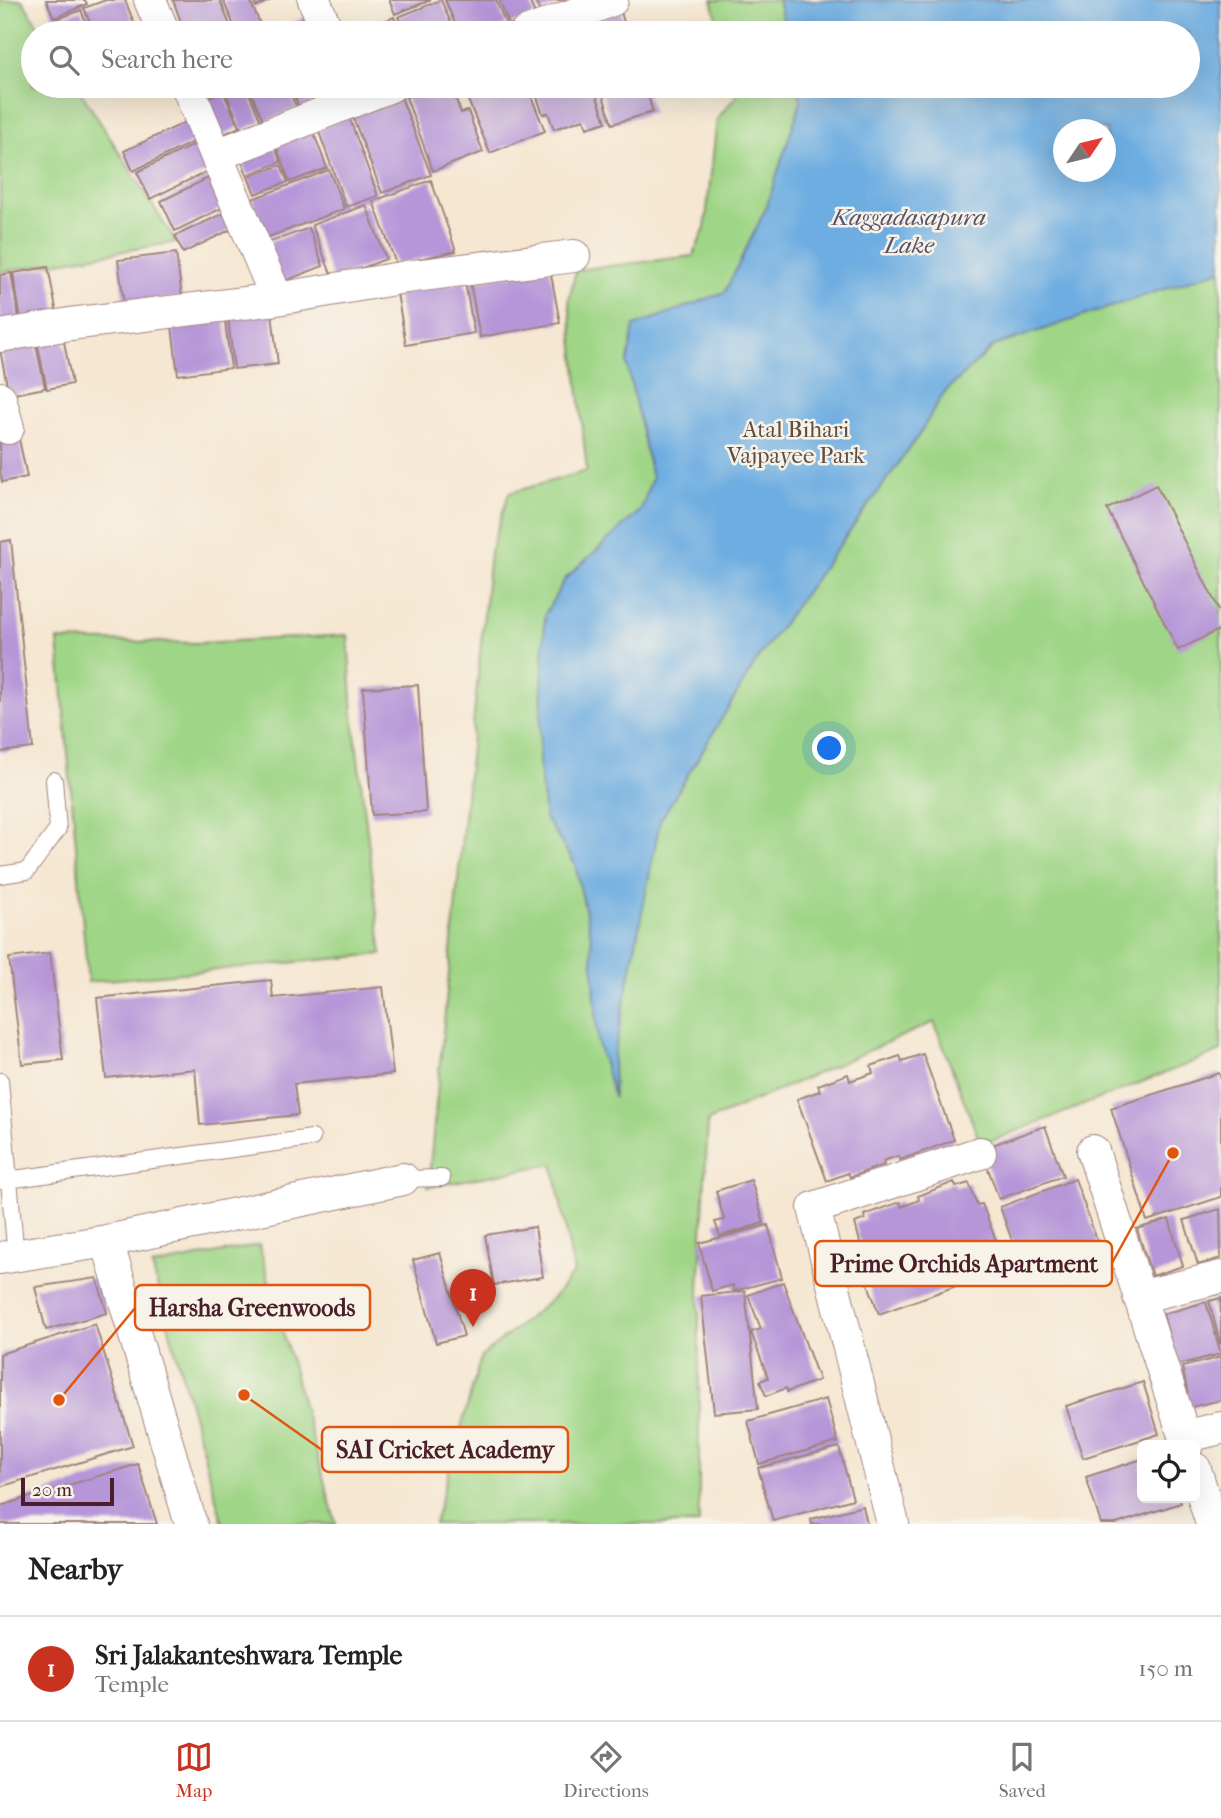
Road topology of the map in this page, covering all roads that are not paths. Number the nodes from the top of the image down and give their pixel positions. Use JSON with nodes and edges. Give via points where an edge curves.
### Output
{"nodes":[{"id":1,"x":150,"y":0,"type":"edge"},
{"id":2,"x":314,"y":0,"type":"edge"},
{"id":3,"x":612,"y":0,"type":"edge"},
{"id":4,"x":159,"y":21,"type":"edge"},
{"id":5,"x":323,"y":21,"type":"edge"},
{"id":6,"x":557,"y":21,"type":"edge"},
{"id":7,"x":192,"y":98,"type":"edge"},
{"id":8,"x":342,"y":98,"type":"edge"},
{"id":9,"x":217,"y":155,"type":"junction"},
{"id":10,"x":574,"y":256,"type":"dead end"},
{"id":11,"x":277,"y":299,"type":"junction"},
{"id":12,"x":0,"y":336,"type":"edge"},
{"id":13,"x":54,"y":780,"type":"dead end"},
{"id":14,"x":0,"y":875,"type":"edge"},
{"id":15,"x":0,"y":1081,"type":"edge"},
{"id":16,"x":312,"y":1138,"type":"dead end"},
{"id":17,"x":1093,"y":1152,"type":"dead end"},
{"id":18,"x":982,"y":1161,"type":"dead end"},
{"id":19,"x":442,"y":1178,"type":"dead end"},
{"id":20,"x":404,"y":1179,"type":"joint"},
{"id":21,"x":4,"y":1180,"type":"edge"},
{"id":22,"x":107,"y":1241,"type":"junction"},
{"id":23,"x":8,"y":1257,"type":"edge"},
{"id":24,"x":1221,"y":1278,"type":"edge"},
{"id":25,"x":1139,"y":1297,"type":"junction"},
{"id":26,"x":1221,"y":1428,"type":"edge"},
{"id":27,"x":1186,"y":1440,"type":"edge"},
{"id":28,"x":1189,"y":1440,"type":"edge"},
{"id":29,"x":1200,"y":1485,"type":"edge"},
{"id":30,"x":191,"y":1524,"type":"edge"},
{"id":31,"x":893,"y":1524,"type":"edge"},
{"id":32,"x":1212,"y":1524,"type":"edge"}],
"edges":[{"from":1,"to":4,"type":"street"},
{"from":2,"to":5,"type":"street"},
{"from":3,"to":6,"type":"street"},
{"from":7,"to":9,"type":"street"},
{"from":8,"to":9,"type":"street"},
{"from":9,"to":11,"type":"street"},
{"from":10,"to":11,"type":"street"},
{"from":11,"to":12,"type":"street"},
{"from":13,"to":14,"type":"lane","via":[[58,829],[27,871]]},
{"from":15,"to":21,"type":"lane"},
{"from":16,"to":21,"type":"lane"},
{"from":17,"to":25,"type":"street"},
{"from":18,"to":31,"type":"street","via":[[814,1208]]},
{"from":19,"to":20,"type":"lane"},
{"from":20,"to":22,"type":"street"},
{"from":21,"to":23,"type":"lane"},
{"from":22,"to":23,"type":"street"},
{"from":22,"to":30,"type":"street"},
{"from":24,"to":25,"type":"street"},
{"from":25,"to":27,"type":"street"},
{"from":26,"to":28,"type":"street"},
{"from":29,"to":32,"type":"street"}]}
